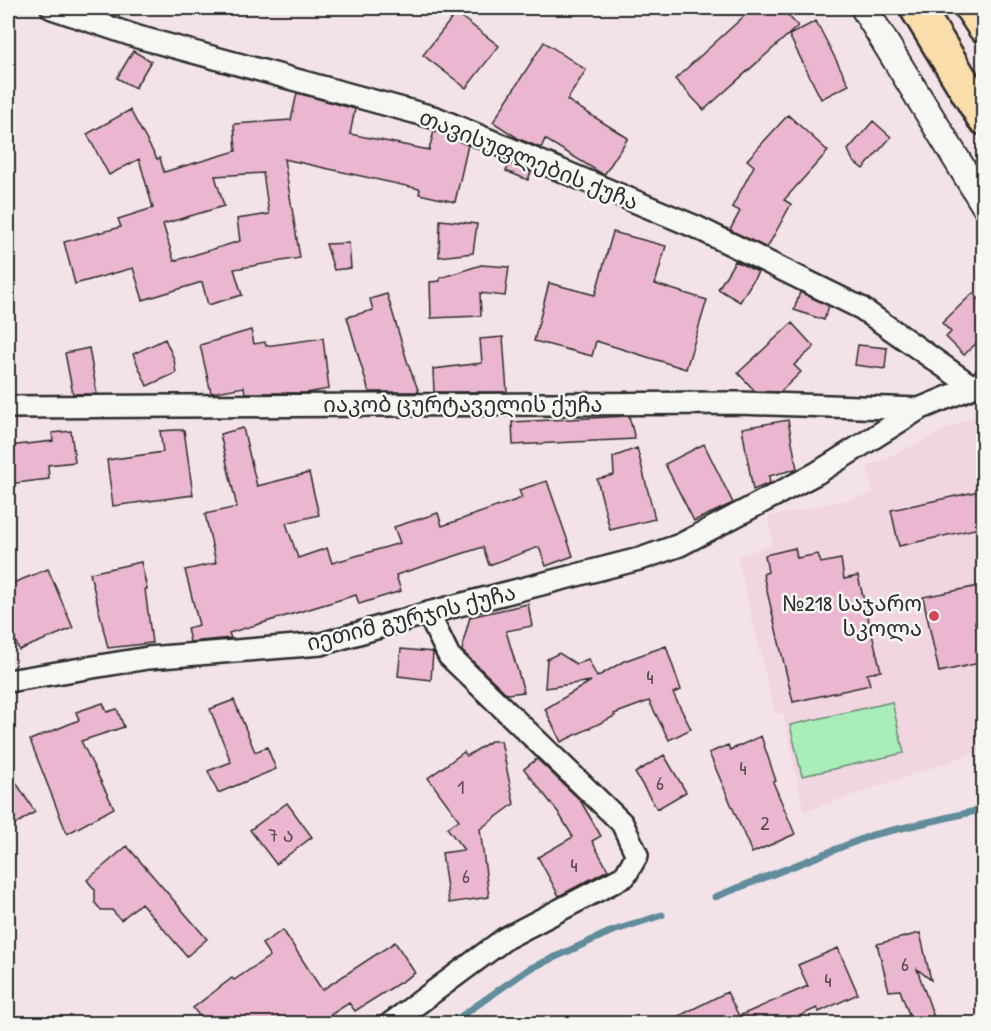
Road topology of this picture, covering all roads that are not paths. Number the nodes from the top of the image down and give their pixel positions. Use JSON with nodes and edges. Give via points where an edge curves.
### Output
{"nodes":[{"id":1,"x":52,"y":8,"type":"edge"},
{"id":2,"x":864,"y":8,"type":"edge"},
{"id":3,"x":917,"y":8,"type":"edge"},
{"id":4,"x":972,"y":8,"type":"edge"},
{"id":5,"x":984,"y":26,"type":"edge"},
{"id":6,"x":984,"y":118,"type":"edge"},
{"id":7,"x":984,"y":204,"type":"edge"},
{"id":8,"x":978,"y":384,"type":"edge"},
{"id":9,"x":8,"y":407,"type":"edge"},
{"id":10,"x":919,"y":409,"type":"junction"},
{"id":11,"x":428,"y":613,"type":"junction"},
{"id":12,"x":8,"y":681,"type":"edge"},
{"id":13,"x":390,"y":1023,"type":"edge"}],
"edges":[{"from":1,"to":8,"type":"street","name":"თავისუფლების ქუჩა","via":[[138,37],[436,118],[696,227],[861,308]]},
{"from":2,"to":7,"type":"street"},
{"from":3,"to":6,"type":"highway"},
{"from":4,"to":5,"type":"highway"},
{"from":8,"to":10,"type":"street","name":"იეთიმ გურჯის ქუჩა"},
{"from":9,"to":10,"type":"street","name":"იაკობ ცურტაველის ქუჩა","via":[[737,403]]},
{"from":10,"to":11,"type":"street","name":"იეთიმ გურჯის ქუჩა","via":[[817,473],[680,545]]},
{"from":11,"to":12,"type":"street","name":"იეთიმ გურჯის ქუჩა","via":[[321,644],[148,658]]},
{"from":11,"to":13,"type":"street","via":[[449,656],[622,823],[637,855],[625,876],[506,938]]}]}
